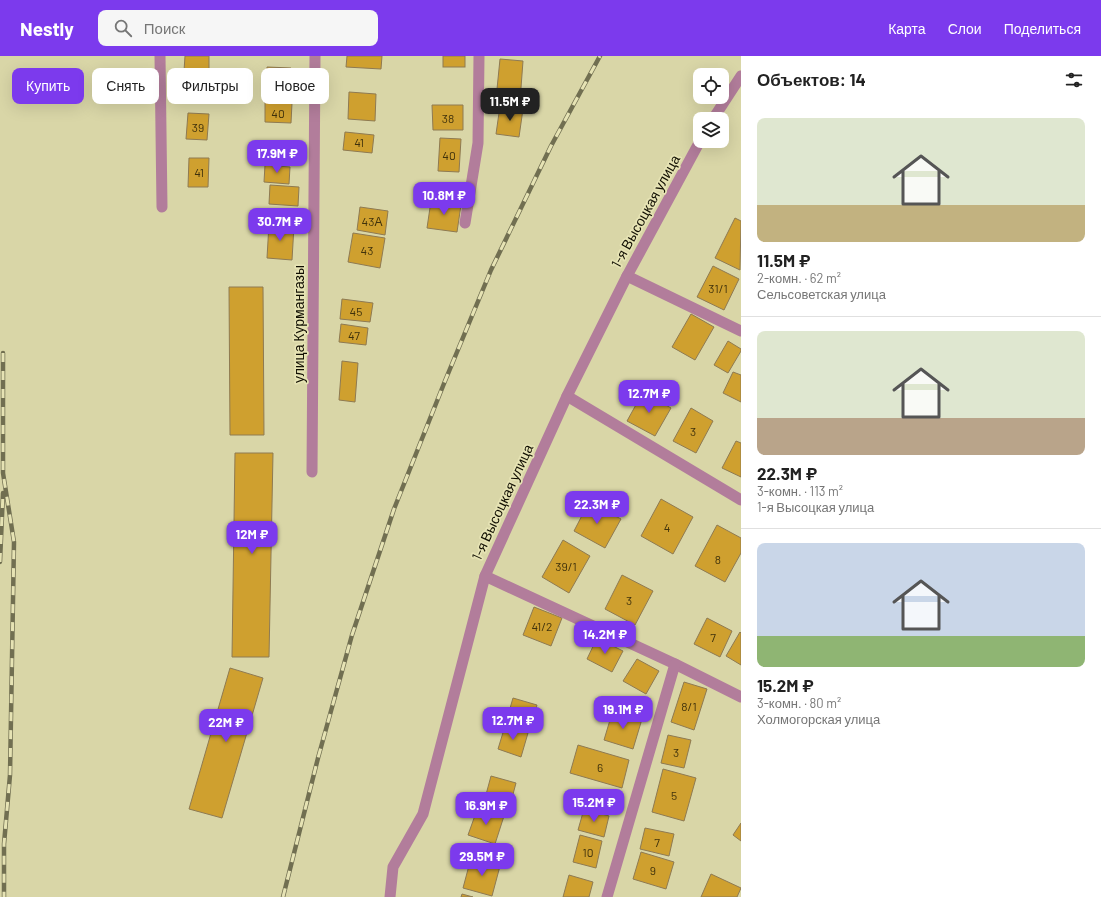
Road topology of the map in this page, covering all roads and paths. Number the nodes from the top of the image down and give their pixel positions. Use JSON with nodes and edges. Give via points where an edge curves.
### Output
{"nodes":[{"id":1,"x":160,"y":56,"type":"edge"},
{"id":2,"x":315,"y":56,"type":"edge"},
{"id":3,"x":479,"y":56,"type":"edge"},
{"id":4,"x":741,"y":76,"type":"edge"},
{"id":5,"x":718,"y":112,"type":"edge"},
{"id":6,"x":696,"y":148,"type":"edge"},
{"id":7,"x":162,"y":207,"type":"dead end"},
{"id":8,"x":465,"y":223,"type":"dead end"},
{"id":9,"x":627,"y":276,"type":"junction"},
{"id":10,"x":741,"y":331,"type":"edge"},
{"id":11,"x":567,"y":396,"type":"junction"},
{"id":12,"x":312,"y":472,"type":"dead end"},
{"id":13,"x":741,"y":500,"type":"edge"},
{"id":14,"x":485,"y":576,"type":"junction"},
{"id":15,"x":675,"y":664,"type":"junction"},
{"id":16,"x":741,"y":697,"type":"edge"},
{"id":17,"x":390,"y":897,"type":"edge"},
{"id":18,"x":607,"y":897,"type":"edge"}],
"edges":[{"from":1,"to":7,"type":"street"},
{"from":2,"to":12,"type":"street","name":"улица Курмангазы"},
{"from":3,"to":8,"type":"street","via":[[478,143]]},
{"from":4,"to":5,"type":"street"},
{"from":6,"to":9,"type":"street","name":"1-я Высоцкая улица"},
{"from":9,"to":10,"type":"street"},
{"from":9,"to":11,"type":"street","name":"1-я Высоцкая улица"},
{"from":11,"to":13,"type":"street"},
{"from":11,"to":14,"type":"street","name":"1-я Высоцкая улица"},
{"from":14,"to":15,"type":"street"},
{"from":14,"to":17,"type":"street","name":"1-я Высоцкая улица","via":[[423,814],[393,867]]},
{"from":15,"to":16,"type":"street"},
{"from":15,"to":18,"type":"street"}]}
